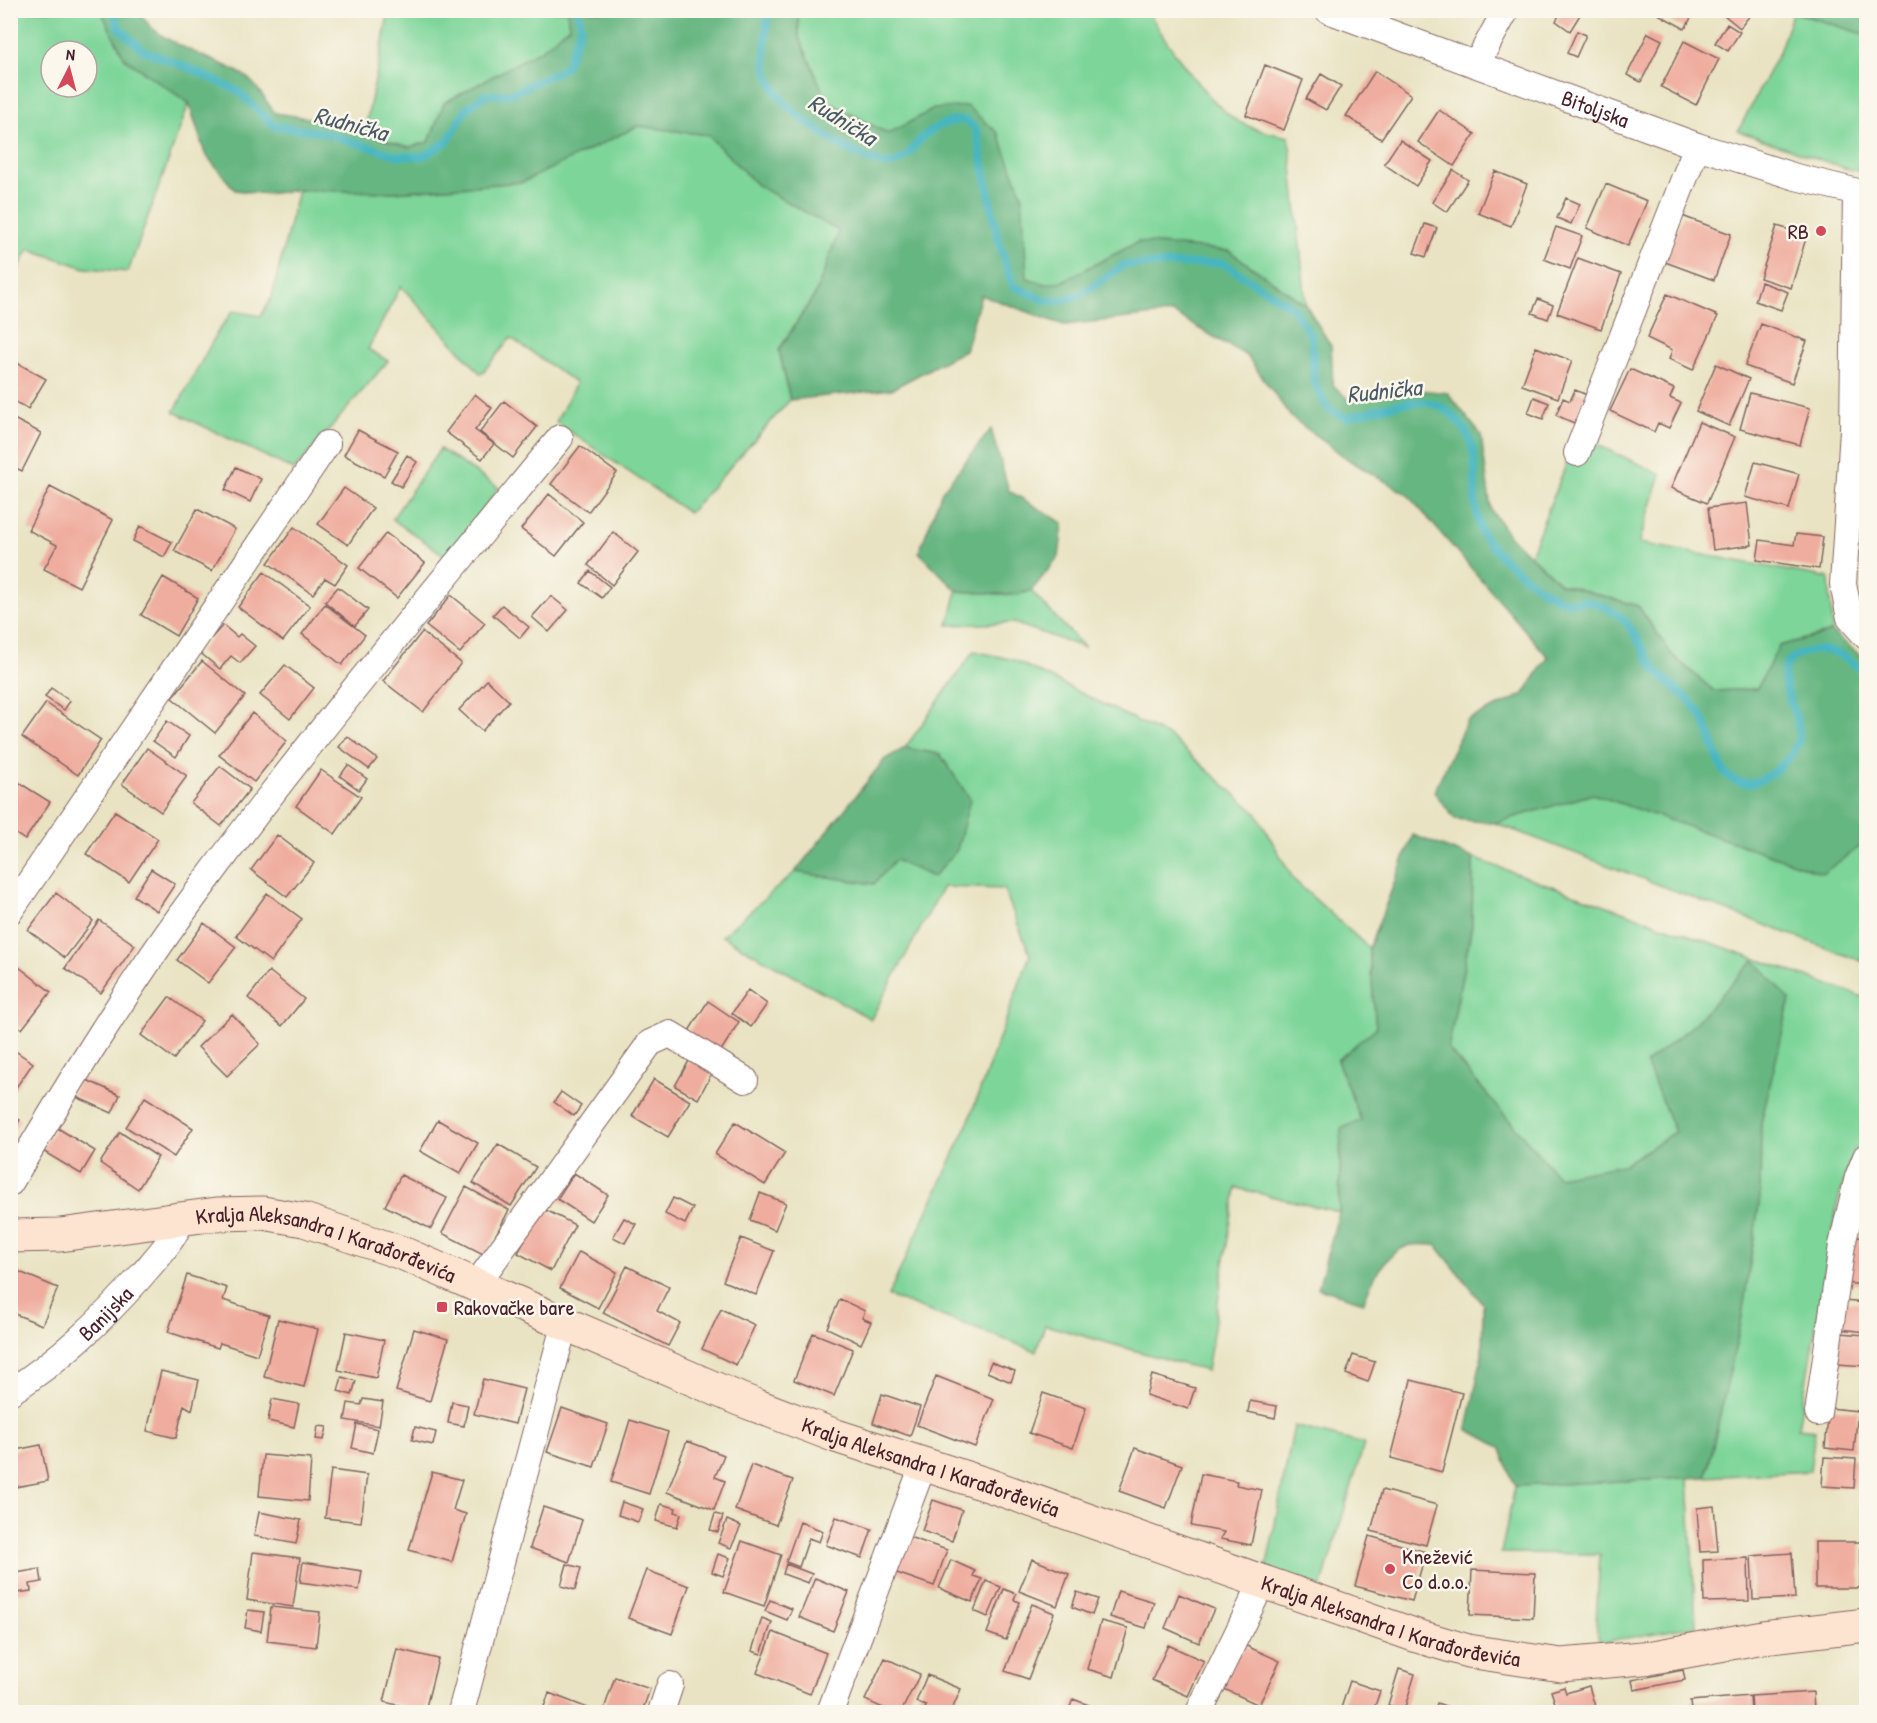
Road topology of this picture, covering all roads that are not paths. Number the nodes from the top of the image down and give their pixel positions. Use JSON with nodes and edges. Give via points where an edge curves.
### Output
{"nodes":[{"id":1,"x":1328,"y":10,"type":"edge"},
{"id":2,"x":1506,"y":10,"type":"edge"},
{"id":3,"x":1477,"y":63,"type":"junction"},
{"id":4,"x":1697,"y":146,"type":"junction"},
{"id":5,"x":1861,"y":193,"type":"edge"},
{"id":6,"x":560,"y":438,"type":"dead end"},
{"id":7,"x":327,"y":444,"type":"dead end"},
{"id":8,"x":1577,"y":453,"type":"dead end"},
{"id":9,"x":1866,"y":636,"type":"edge"},
{"id":10,"x":10,"y":911,"type":"edge"},
{"id":11,"x":745,"y":1080,"type":"dead end"},
{"id":12,"x":1866,"y":1157,"type":"edge"},
{"id":13,"x":10,"y":1184,"type":"edge"},
{"id":14,"x":183,"y":1216,"type":"junction"},
{"id":15,"x":10,"y":1236,"type":"edge"},
{"id":16,"x":476,"y":1285,"type":"junction"},
{"id":17,"x":565,"y":1322,"type":"junction"},
{"id":18,"x":10,"y":1392,"type":"edge"},
{"id":19,"x":1818,"y":1413,"type":"dead end"},
{"id":20,"x":924,"y":1463,"type":"junction"},
{"id":21,"x":1263,"y":1581,"type":"junction"},
{"id":22,"x":1866,"y":1625,"type":"edge"},
{"id":23,"x":670,"y":1685,"type":"dead end"},
{"id":24,"x":461,"y":1713,"type":"edge"},
{"id":25,"x":661,"y":1713,"type":"edge"},
{"id":26,"x":830,"y":1713,"type":"edge"},
{"id":27,"x":1199,"y":1713,"type":"edge"}],
"edges":[{"from":1,"to":3,"type":"street","name":"Bitoljska"},
{"from":2,"to":3,"type":"street"},
{"from":3,"to":4,"type":"street","name":"Bitoljska"},
{"from":4,"to":5,"type":"street","name":"Bitoljska"},
{"from":4,"to":8,"type":"street"},
{"from":5,"to":9,"type":"street","via":[[1843,584],[1850,618]]},
{"from":6,"to":13,"type":"street","via":[[369,671],[204,882],[84,1058]]},
{"from":7,"to":10,"type":"street"},
{"from":11,"to":16,"type":"street","via":[[670,1034],[650,1043]]},
{"from":12,"to":19,"type":"street","via":[[1842,1245]]},
{"from":14,"to":15,"type":"street","name":"Kralja Aleksandra I Karađorđevića","via":[[60,1235]]},
{"from":14,"to":16,"type":"street","name":"Kralja Aleksandra I Karađorđevića","via":[[263,1213],[304,1220],[402,1253]]},
{"from":14,"to":18,"type":"street","name":"Banijska","via":[[175,1237],[99,1322],[63,1355]]},
{"from":16,"to":17,"type":"street","name":"Kralja Aleksandra I Karađorđevića"},
{"from":17,"to":20,"type":"street","name":"Kralja Aleksandra I Karađorđevića","via":[[739,1399],[836,1436]]},
{"from":17,"to":24,"type":"street"},
{"from":20,"to":21,"type":"street","name":"Kralja Aleksandra I Karađorđevića"},
{"from":20,"to":26,"type":"street"},
{"from":21,"to":22,"type":"street","name":"Kralja Aleksandra I Karađorđevića","via":[[1468,1651],[1562,1665],[1654,1657],[1763,1637]]},
{"from":21,"to":27,"type":"street"},
{"from":23,"to":25,"type":"street"}]}
